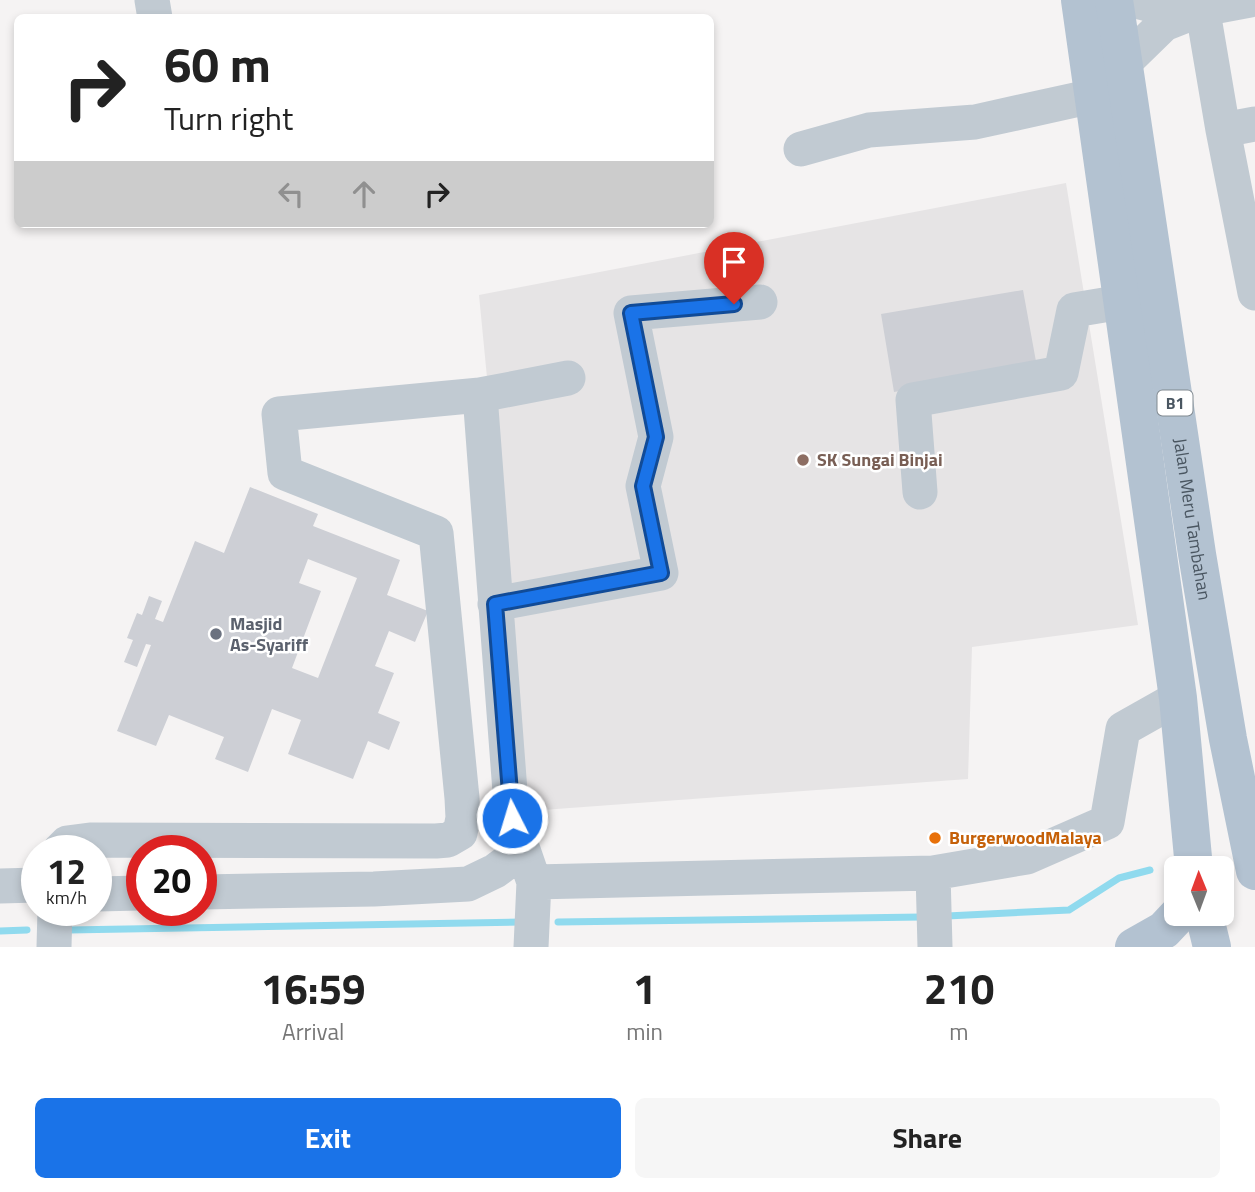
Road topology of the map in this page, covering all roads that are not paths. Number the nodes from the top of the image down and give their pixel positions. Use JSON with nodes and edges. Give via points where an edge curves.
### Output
{"nodes":[{"id":1,"x":1080,"y":0,"type":"edge"},
{"id":2,"x":1114,"y":0,"type":"edge"},
{"id":3,"x":1132,"y":0,"type":"edge"},
{"id":4,"x":1250,"y":0,"type":"edge"},
{"id":5,"x":1202,"y":5,"type":"edge"},
{"id":6,"x":1124,"y":63,"type":"junction"},
{"id":7,"x":1093,"y":96,"type":"junction"},
{"id":8,"x":1239,"y":127,"type":"edge"},
{"id":9,"x":801,"y":149,"type":"dead end"},
{"id":10,"x":1255,"y":293,"type":"edge"},
{"id":11,"x":760,"y":302,"type":"dead end"},
{"id":12,"x":1122,"y":302,"type":"junction"},
{"id":13,"x":568,"y":378,"type":"dead end"},
{"id":14,"x":480,"y":395,"type":"junction"},
{"id":15,"x":920,"y":492,"type":"dead end"},
{"id":16,"x":495,"y":604,"type":"junction"},
{"id":17,"x":1178,"y":698,"type":"junction"},
{"id":18,"x":112,"y":840,"type":"edge"},
{"id":19,"x":523,"y":850,"type":"junction"},
{"id":20,"x":1193,"y":856,"type":"edge"},
{"id":21,"x":1255,"y":871,"type":"edge"},
{"id":22,"x":933,"y":879,"type":"junction"},
{"id":23,"x":21,"y":885,"type":"edge"},
{"id":24,"x":0,"y":886,"type":"edge"},
{"id":25,"x":534,"y":891,"type":"junction"},
{"id":26,"x":217,"y":892,"type":"edge"},
{"id":27,"x":55,"y":926,"type":"edge"},
{"id":28,"x":1168,"y":926,"type":"edge"},
{"id":29,"x":1207,"y":926,"type":"edge"},
{"id":30,"x":935,"y":941,"type":"edge"},
{"id":31,"x":532,"y":946,"type":"edge"},
{"id":32,"x":54,"y":947,"type":"edge"},
{"id":33,"x":1134,"y":947,"type":"edge"},
{"id":34,"x":1212,"y":947,"type":"edge"}],
"edges":[{"from":1,"to":7,"type":"main road","number":"B1"},
{"from":2,"to":6,"type":"main road","name":"Jalan Meru Tambahan","number":"B1"},
{"from":3,"to":5,"type":"street","via":[[1164,8]]},
{"from":4,"to":5,"type":"street"},
{"from":5,"to":6,"type":"street","via":[[1164,24]]},
{"from":5,"to":8,"type":"street"},
{"from":6,"to":21,"type":"main road","name":"Jalan Meru Tambahan","number":"B1","via":[[1197,554]]},
{"from":7,"to":9,"type":"street","via":[[975,122],[869,130]]},
{"from":7,"to":12,"type":"main road","number":"B1"},
{"from":8,"to":10,"type":"street"},
{"from":11,"to":16,"type":"street","via":[[631,313],[656,437],[643,486],[661,573]]},
{"from":12,"to":15,"type":"street","via":[[1074,310],[1060,373],[912,400]]},
{"from":12,"to":17,"type":"main road","number":"B1"},
{"from":13,"to":14,"type":"street"},
{"from":14,"to":16,"type":"street"},
{"from":14,"to":18,"type":"street","via":[[279,414],[285,473],[436,533],[463,818],[460,833],[436,841]]},
{"from":16,"to":19,"type":"street","via":[[512,818]]},
{"from":17,"to":20,"type":"main road","number":"B1"},
{"from":17,"to":22,"type":"street","via":[[1123,729],[1107,822],[1027,857]]},
{"from":19,"to":25,"type":"street"},
{"from":19,"to":26,"type":"street","via":[[468,884]]},
{"from":22,"to":25,"type":"street"},
{"from":22,"to":30,"type":"street"},
{"from":23,"to":24,"type":"street"},
{"from":25,"to":31,"type":"street"},
{"from":27,"to":32,"type":"street"},
{"from":28,"to":33,"type":"main road"},
{"from":29,"to":34,"type":"main road"}]}
